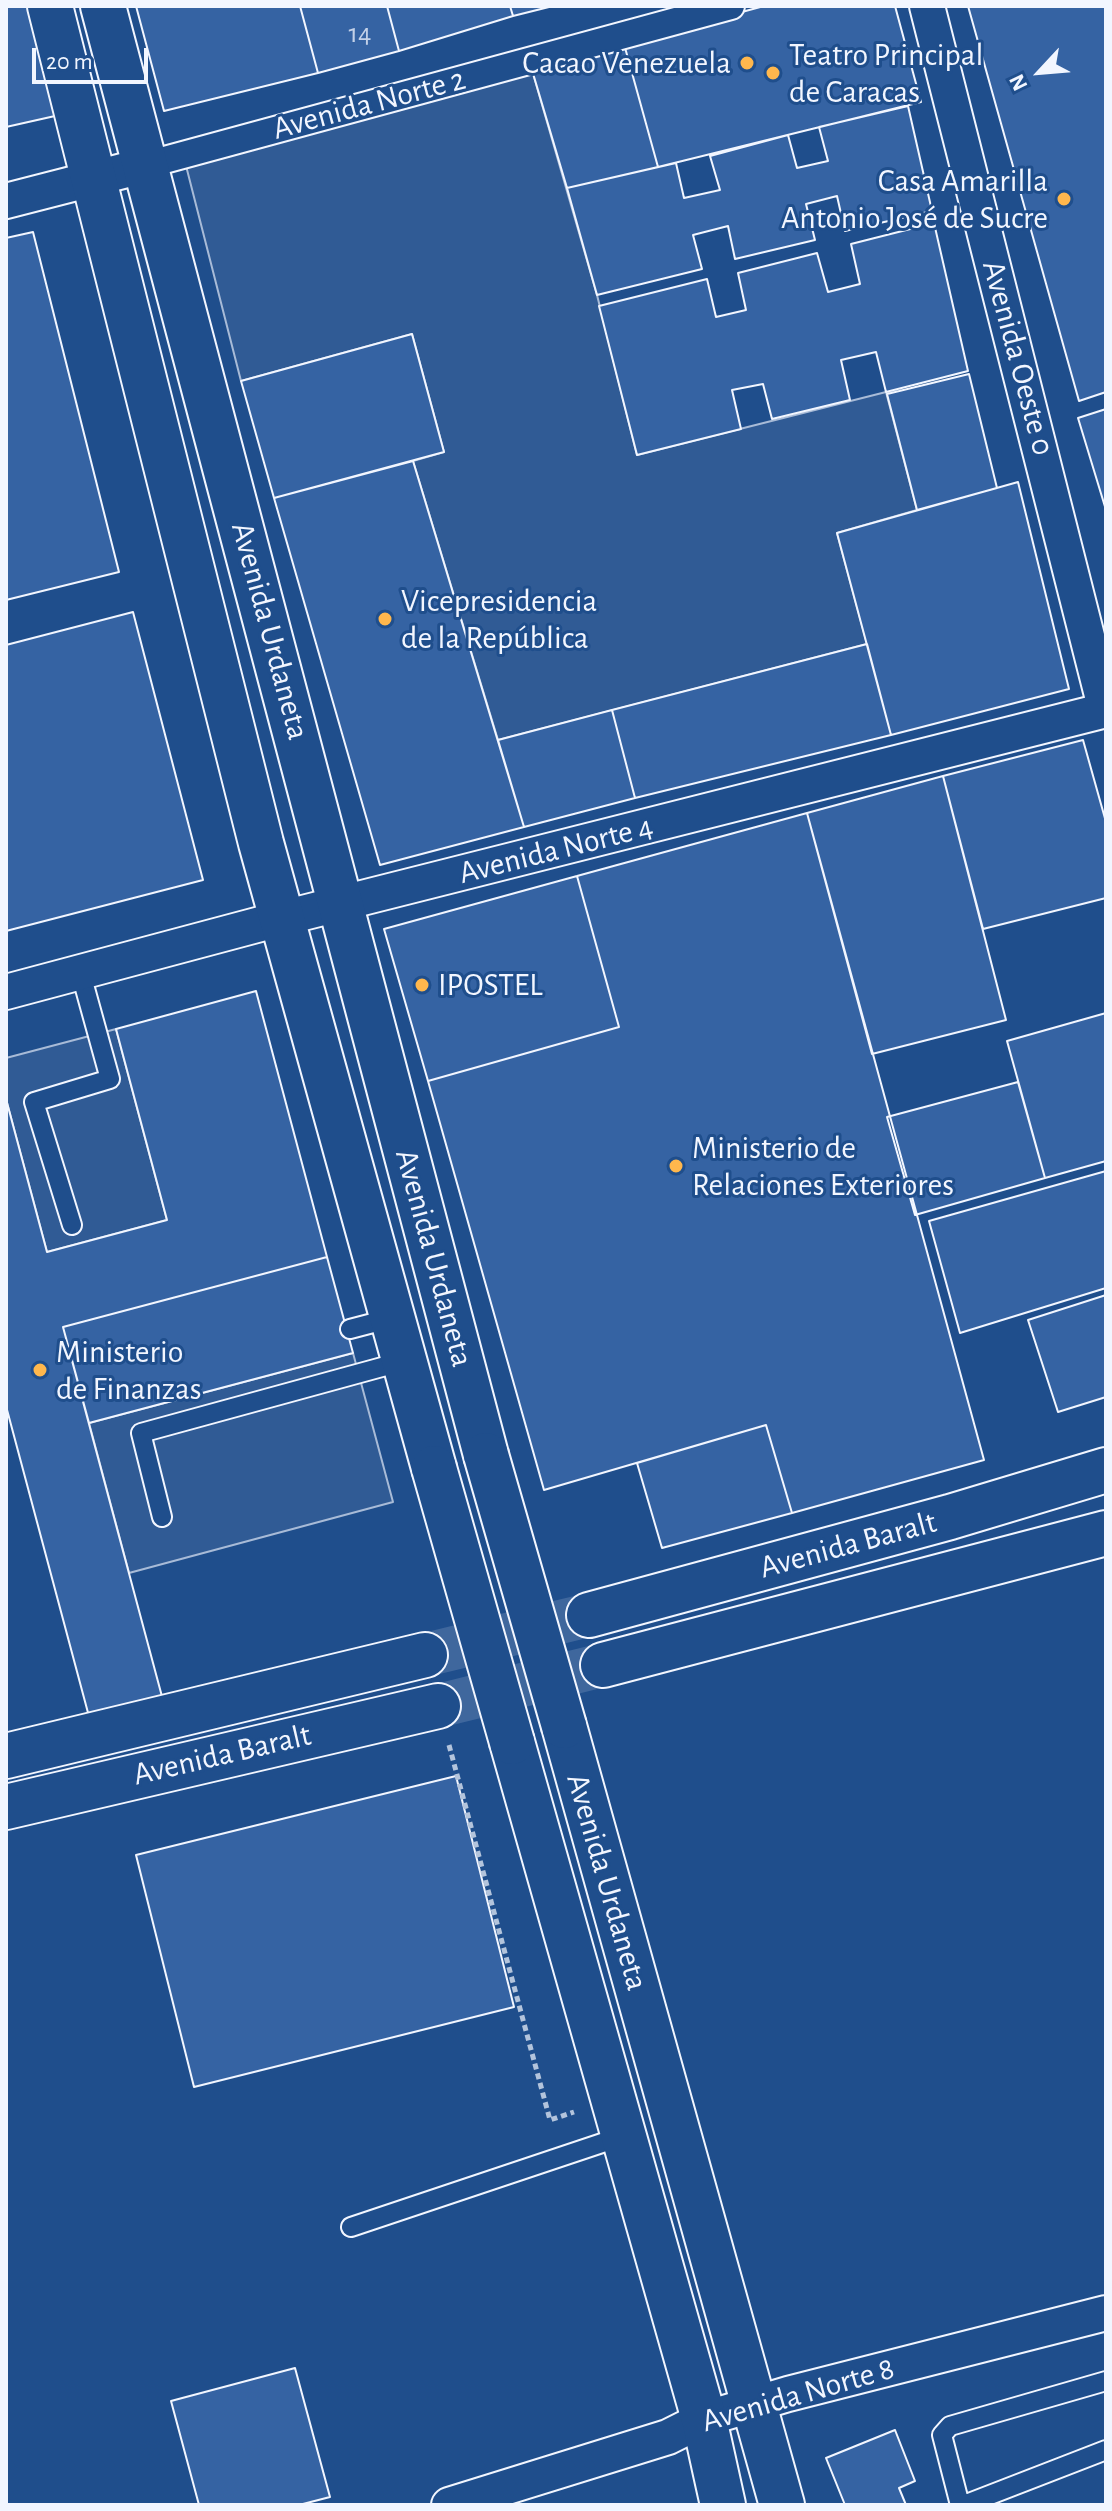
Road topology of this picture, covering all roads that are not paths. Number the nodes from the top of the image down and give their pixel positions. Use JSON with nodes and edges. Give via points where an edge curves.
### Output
{"nodes":[{"id":1,"x":50,"y":6,"type":"edge"},
{"id":2,"x":103,"y":6,"type":"edge"},
{"id":3,"x":731,"y":6,"type":"edge"},
{"id":4,"x":927,"y":6,"type":"edge"},
{"id":5,"x":146,"y":165,"type":"junction"},
{"id":6,"x":96,"y":179,"type":"junction"},
{"id":7,"x":6,"y":201,"type":"edge"},
{"id":8,"x":1106,"y":711,"type":"edge"},
{"id":9,"x":340,"y":904,"type":"junction"},
{"id":10,"x":283,"y":918,"type":"junction"},
{"id":11,"x":81,"y":974,"type":"junction"},
{"id":12,"x":6,"y":992,"type":"edge"},
{"id":13,"x":72,"y":1225,"type":"dead end"},
{"id":14,"x":392,"y":1318,"type":"junction"},
{"id":15,"x":350,"y":1329,"type":"dead end"},
{"id":16,"x":404,"y":1361,"type":"junction"},
{"id":17,"x":1106,"y":1470,"type":"edge"},
{"id":18,"x":162,"y":1517,"type":"dead end"},
{"id":19,"x":1106,"y":1533,"type":"edge"},
{"id":20,"x":589,"y":1615,"type":"tunnel mouth"},
{"id":21,"x":425,"y":1655,"type":"tunnel mouth"},
{"id":22,"x":603,"y":1665,"type":"tunnel mouth"},
{"id":23,"x":438,"y":1706,"type":"tunnel mouth"},
{"id":24,"x":6,"y":1756,"type":"edge"},
{"id":25,"x":6,"y":1807,"type":"edge"},
{"id":26,"x":618,"y":2118,"type":"junction"},
{"id":27,"x":351,"y":2227,"type":"dead end"},
{"id":28,"x":1106,"y":2313,"type":"edge"},
{"id":29,"x":1106,"y":2381,"type":"edge"},
{"id":30,"x":755,"y":2403,"type":"junction"},
{"id":31,"x":704,"y":2419,"type":"junction"},
{"id":32,"x":1106,"y":2450,"type":"edge"},
{"id":33,"x":449,"y":2505,"type":"edge"},
{"id":34,"x":723,"y":2505,"type":"edge"},
{"id":35,"x":782,"y":2505,"type":"edge"},
{"id":36,"x":962,"y":2505,"type":"edge"}],
"edges":[{"from":1,"to":6,"type":"main road","name":"Avenida Urdaneta"},
{"from":2,"to":5,"type":"main road","name":"Avenida Urdaneta"},
{"from":3,"to":5,"type":"street","name":"Avenida Norte 2"},
{"from":4,"to":8,"type":"street","name":"Avenida Oeste 0"},
{"from":5,"to":6,"type":"street","name":"Avenida Norte 2"},
{"from":5,"to":9,"type":"main road","name":"Avenida Urdaneta"},
{"from":6,"to":7,"type":"street","name":"Avenida Norte 2"},
{"from":6,"to":10,"type":"main road","name":"Avenida Urdaneta"},
{"from":8,"to":9,"type":"street","name":"Avenida Norte 4"},
{"from":9,"to":10,"type":"street","name":"Avenida Norte 4"},
{"from":9,"to":30,"type":"main road","name":"Avenida Urdaneta","bridge":true,"via":[[486,1455]]},
{"from":10,"to":11,"type":"street","name":"Avenida Norte 4"},
{"from":10,"to":14,"type":"main road","name":"Avenida Urdaneta"},
{"from":11,"to":12,"type":"street","name":"Avenida Norte 4"},
{"from":11,"to":13,"type":"lane","via":[[110,1079],[34,1102]]},
{"from":14,"to":15,"type":"lane"},
{"from":14,"to":16,"type":"main road","name":"Avenida Urdaneta"},
{"from":16,"to":18,"type":"lane","via":[[141,1433]]},
{"from":16,"to":26,"type":"main road","name":"Avenida Urdaneta","bridge":true},
{"from":17,"to":20,"type":"main road","name":"Avenida Baralt"},
{"from":19,"to":22,"type":"main road","name":"Avenida Baralt"},
{"from":21,"to":24,"type":"main road","name":"Avenida Baralt"},
{"from":23,"to":25,"type":"main road","name":"Avenida Baralt"},
{"from":26,"to":27,"type":"lane"},
{"from":26,"to":31,"type":"main road","name":"Avenida Urdaneta"},
{"from":28,"to":30,"type":"street","name":"Avenida Norte 8"},
{"from":29,"to":36,"type":"lane","via":[[950,2426],[942,2435]]},
{"from":30,"to":31,"type":"street","name":"Avenida Norte 8"},
{"from":30,"to":35,"type":"main road","name":"Avenida Urdaneta"},
{"from":31,"to":33,"type":"street","name":"Avenida Norte 8","via":[[668,2437]]},
{"from":31,"to":34,"type":"main road","name":"Avenida Urdaneta"},
{"from":32,"to":36,"type":"lane"}]}
